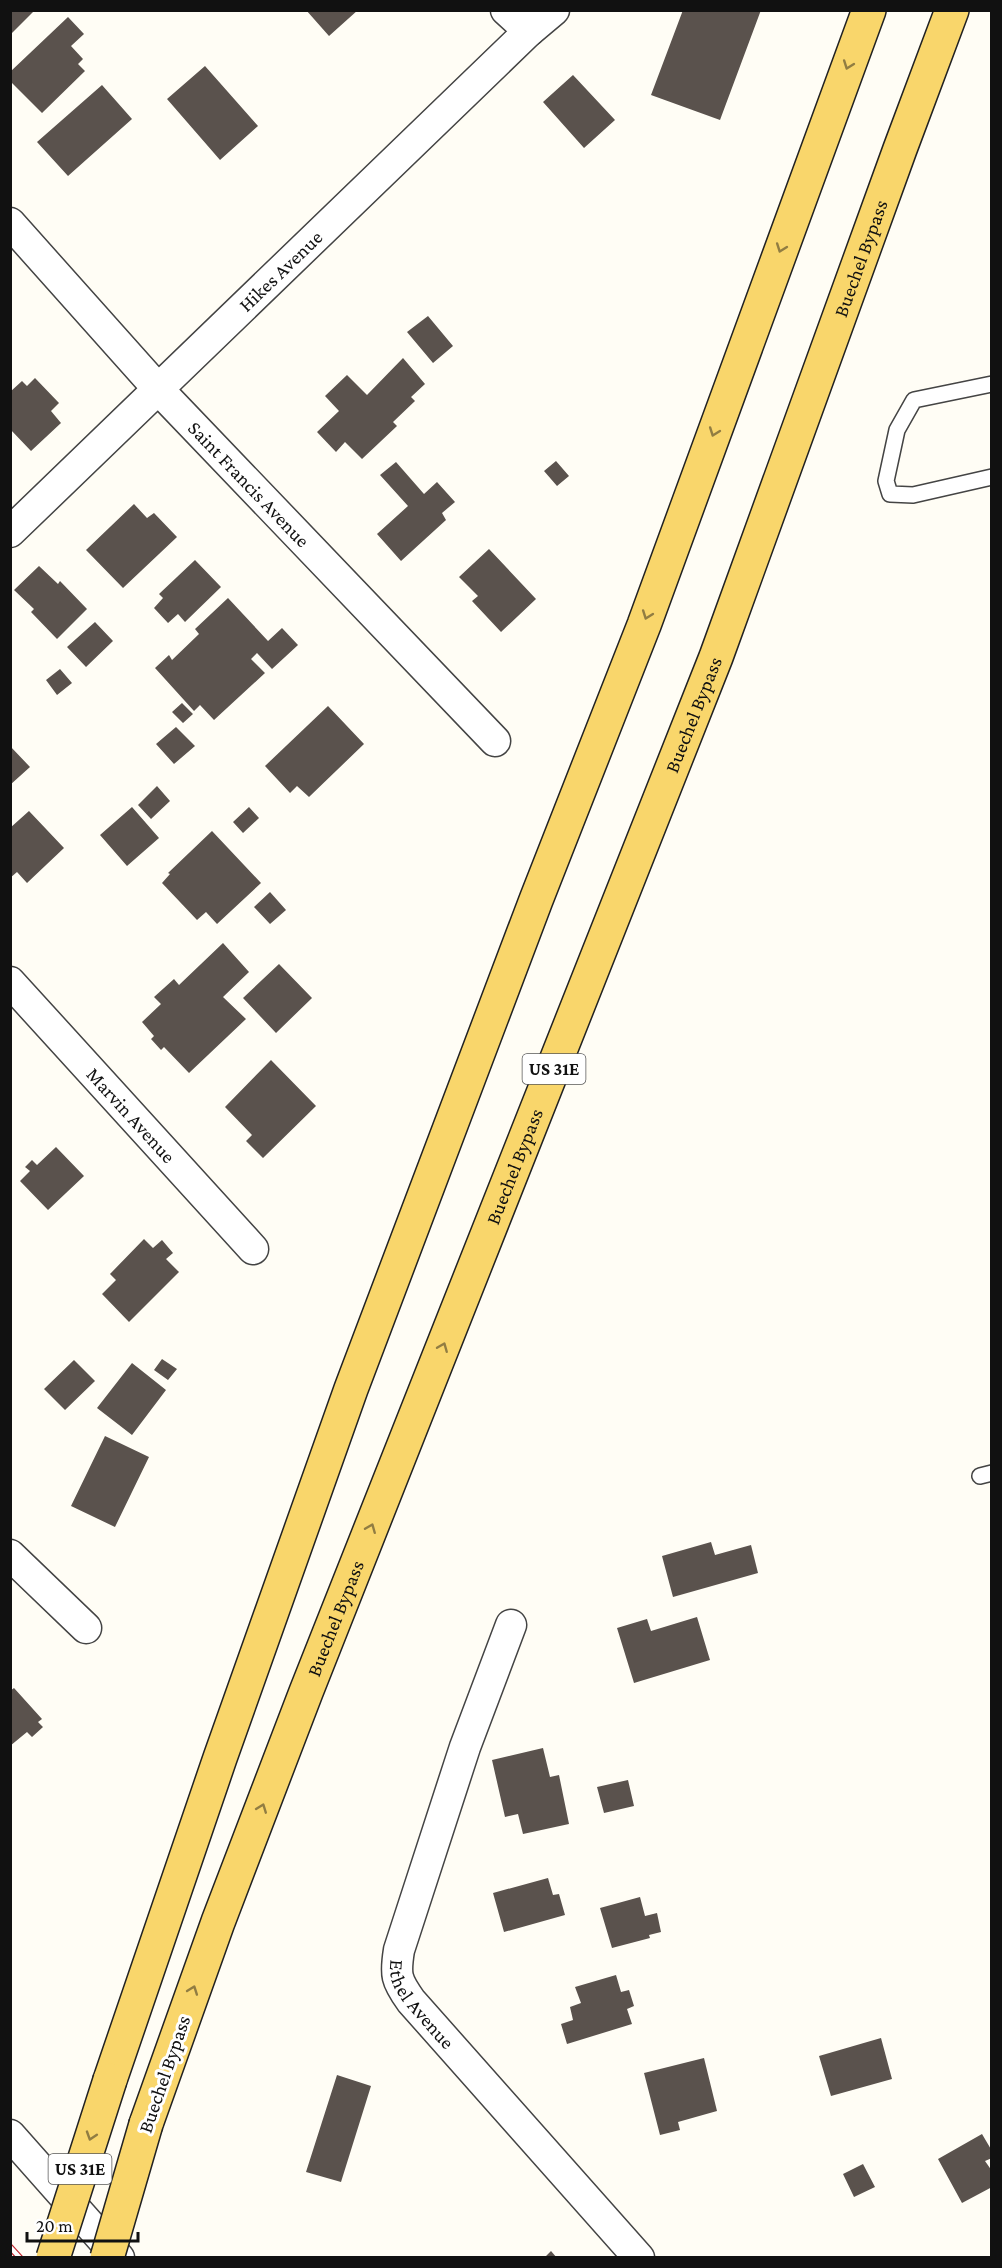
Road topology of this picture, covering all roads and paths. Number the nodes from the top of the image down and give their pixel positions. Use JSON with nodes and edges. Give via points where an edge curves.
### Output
{"nodes":[{"id":1,"x":506,"y":10,"type":"edge"},
{"id":2,"x":554,"y":10,"type":"edge"},
{"id":3,"x":869,"y":10,"type":"edge"},
{"id":4,"x":952,"y":10,"type":"edge"},
{"id":5,"x":529,"y":32,"type":"junction"},
{"id":6,"x":10,"y":223,"type":"edge"},
{"id":7,"x":992,"y":384,"type":"edge"},
{"id":8,"x":159,"y":390,"type":"junction"},
{"id":9,"x":992,"y":477,"type":"edge"},
{"id":10,"x":10,"y":532,"type":"edge"},
{"id":11,"x":495,"y":741,"type":"dead end"},
{"id":12,"x":10,"y":982,"type":"edge"},
{"id":13,"x":253,"y":1249,"type":"dead end"},
{"id":14,"x":10,"y":1555,"type":"edge"},
{"id":15,"x":511,"y":1624,"type":"dead end"},
{"id":16,"x":86,"y":1628,"type":"dead end"},
{"id":17,"x":10,"y":2135,"type":"edge"},
{"id":18,"x":53,"y":2258,"type":"edge"},
{"id":19,"x":107,"y":2258,"type":"edge"},
{"id":20,"x":119,"y":2258,"type":"edge"},
{"id":21,"x":639,"y":2258,"type":"edge"}],
"edges":[{"from":1,"to":5,"type":"street"},
{"from":2,"to":5,"type":"street","name":"Hikes Avenue"},
{"from":3,"to":18,"type":"main road","number":"US 31E","one_way":true,"bridge":true,"via":[[644,625],[351,1389],[220,1758]]},
{"from":19,"to":4,"type":"main road","name":"Buechel Bypass","number":"US 31E","one_way":true,"bridge":true,"via":[[146,2124],[218,1922],[716,657]]},
{"from":5,"to":8,"type":"street","name":"Hikes Avenue"},
{"from":6,"to":8,"type":"street","name":"Saint Francis Avenue"},
{"from":7,"to":9,"type":"lane","via":[[914,400],[897,430],[886,482],[890,494],[913,495]]},
{"from":8,"to":10,"type":"street","name":"Hikes Avenue"},
{"from":8,"to":11,"type":"street","name":"Saint Francis Avenue"},
{"from":12,"to":13,"type":"street","name":"Marvin Avenue"},
{"from":14,"to":16,"type":"street"},
{"from":15,"to":21,"type":"street","name":"Ethel Avenue","via":[[465,1747],[395,1972],[411,2001]]},
{"from":17,"to":20,"type":"street"}]}
